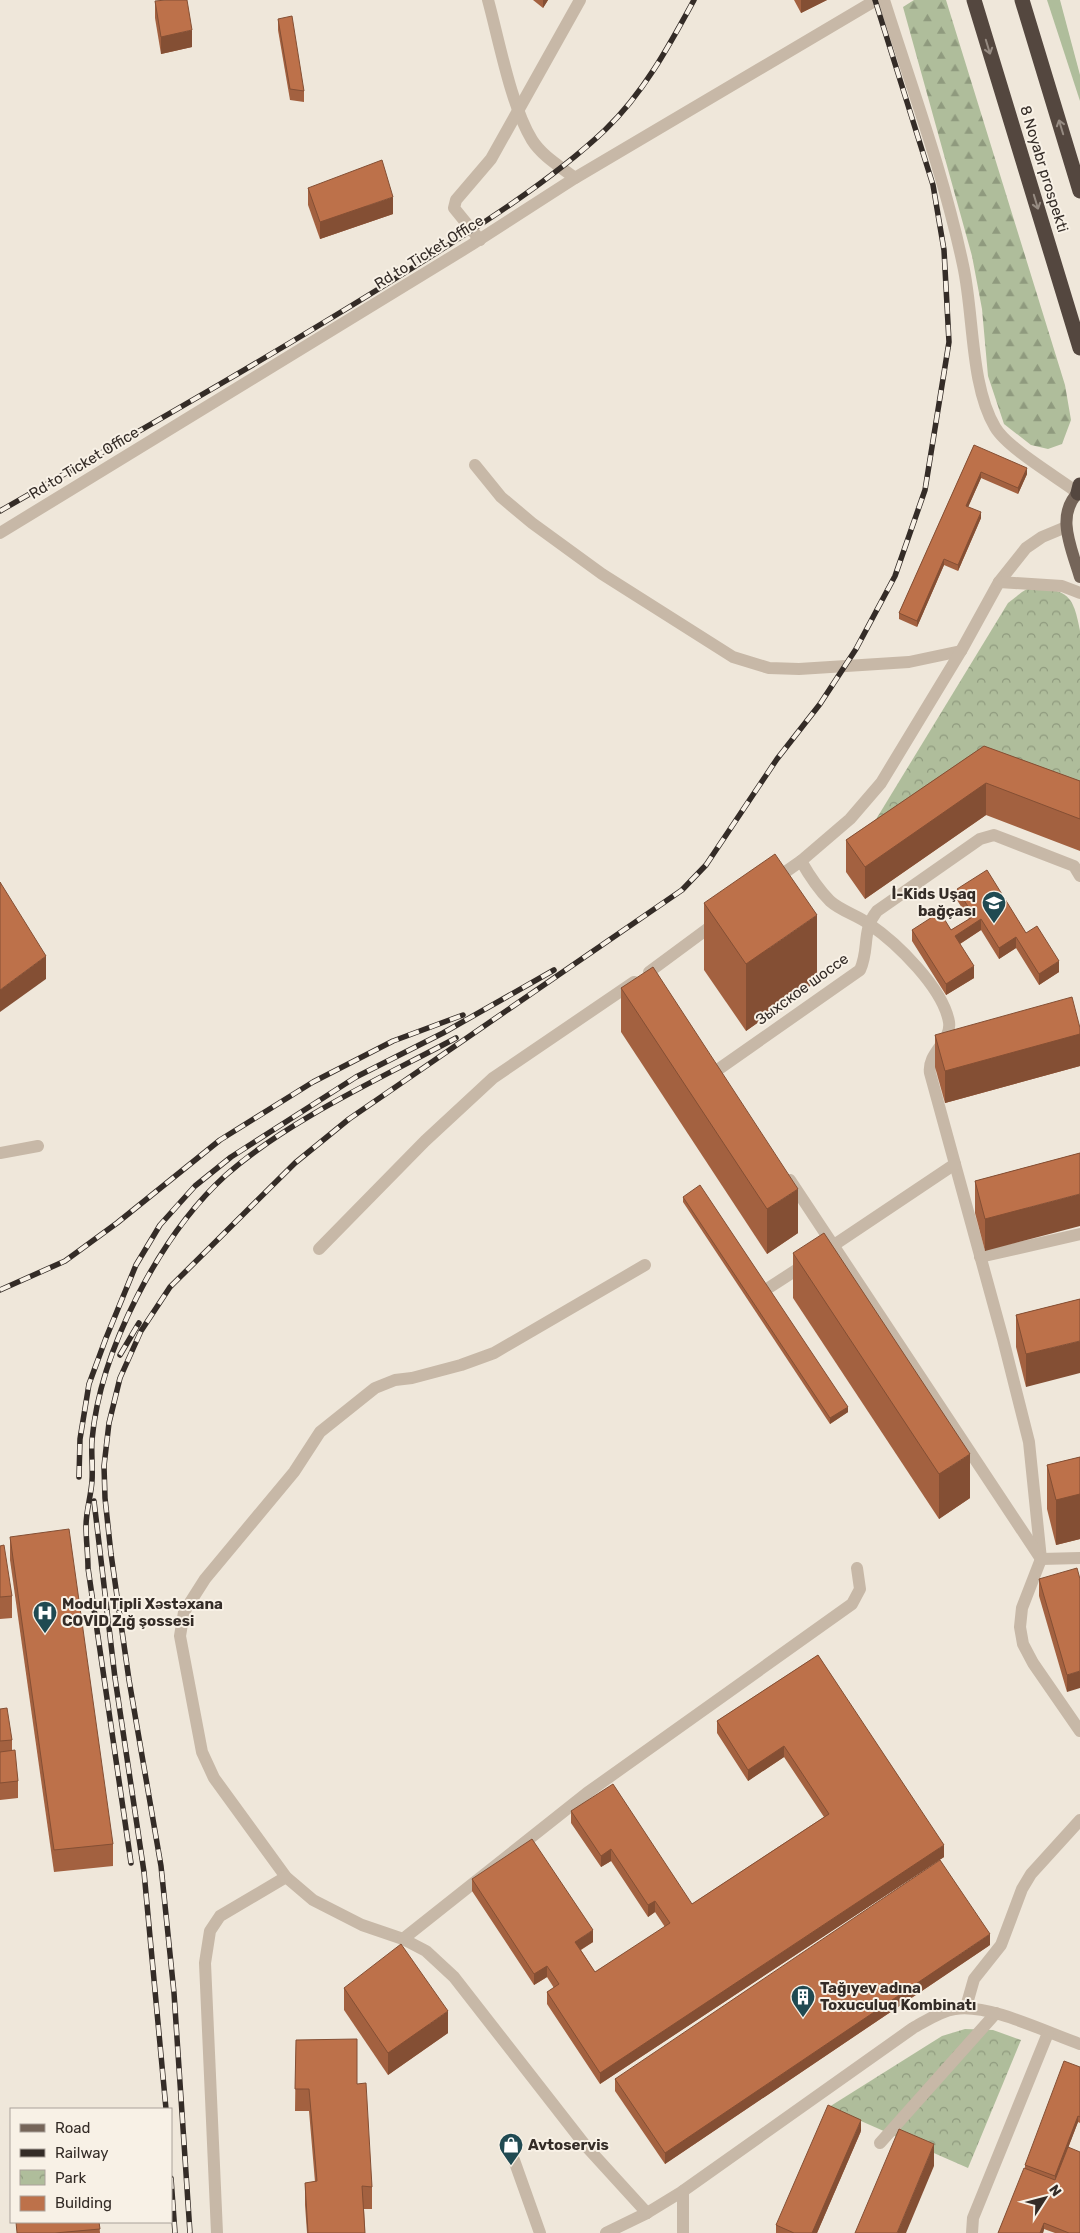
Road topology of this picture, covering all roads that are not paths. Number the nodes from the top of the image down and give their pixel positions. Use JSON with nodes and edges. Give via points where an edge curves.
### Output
{"nodes":[{"id":1,"x":488,"y":0,"type":"edge"},
{"id":2,"x":580,"y":0,"type":"edge"},
{"id":3,"x":876,"y":0,"type":"edge"},
{"id":4,"x":884,"y":0,"type":"edge"},
{"id":5,"x":974,"y":0,"type":"edge"},
{"id":6,"x":1022,"y":0,"type":"edge"},
{"id":7,"x":519,"y":112,"type":"junction"},
{"id":8,"x":1076,"y":161,"type":"edge"},
{"id":9,"x":575,"y":178,"type":"junction"},
{"id":10,"x":1079,"y":181,"type":"edge"},
{"id":11,"x":480,"y":240,"type":"junction"},
{"id":12,"x":1080,"y":348,"type":"edge"},
{"id":13,"x":475,"y":465,"type":"dead end"},
{"id":14,"x":1079,"y":490,"type":"edge"},
{"id":15,"x":1066,"y":527,"type":"junction"},
{"id":16,"x":0,"y":533,"type":"edge"},
{"id":17,"x":1080,"y":577,"type":"edge"},
{"id":18,"x":999,"y":582,"type":"junction"},
{"id":19,"x":1080,"y":593,"type":"edge"},
{"id":20,"x":961,"y":651,"type":"junction"},
{"id":21,"x":801,"y":861,"type":"junction"},
{"id":22,"x":1080,"y":876,"type":"edge"},
{"id":23,"x":761,"y":890,"type":"edge"},
{"id":24,"x":729,"y":913,"type":"edge"},
{"id":25,"x":868,"y":923,"type":"junction"},
{"id":26,"x":648,"y":972,"type":"junction"},
{"id":27,"x":660,"y":988,"type":"edge"},
{"id":28,"x":716,"y":1070,"type":"edge"},
{"id":29,"x":38,"y":1146,"type":"dead end"},
{"id":30,"x":0,"y":1153,"type":"edge"},
{"id":31,"x":955,"y":1164,"type":"junction"},
{"id":32,"x":780,"y":1166,"type":"edge"},
{"id":33,"x":1080,"y":1234,"type":"edge"},
{"id":34,"x":834,"y":1246,"type":"junction"},
{"id":35,"x":319,"y":1249,"type":"dead end"},
{"id":36,"x":980,"y":1257,"type":"junction"},
{"id":37,"x":645,"y":1266,"type":"dead end"},
{"id":38,"x":770,"y":1287,"type":"edge"},
{"id":39,"x":1041,"y":1559,"type":"junction"},
{"id":40,"x":1080,"y":1559,"type":"edge"},
{"id":41,"x":857,"y":1568,"type":"dead end"},
{"id":42,"x":1080,"y":1731,"type":"edge"},
{"id":43,"x":1080,"y":1820,"type":"edge"},
{"id":44,"x":286,"y":1877,"type":"junction"},
{"id":45,"x":403,"y":1939,"type":"junction"},
{"id":46,"x":966,"y":2008,"type":"junction"},
{"id":47,"x":996,"y":2013,"type":"junction"},
{"id":48,"x":1048,"y":2032,"type":"junction"},
{"id":49,"x":1080,"y":2044,"type":"edge"},
{"id":50,"x":880,"y":2143,"type":"dead end"},
{"id":51,"x":514,"y":2160,"type":"dead end"},
{"id":52,"x":683,"y":2191,"type":"junction"},
{"id":53,"x":647,"y":2213,"type":"junction"},
{"id":54,"x":217,"y":2233,"type":"edge"},
{"id":55,"x":540,"y":2233,"type":"edge"},
{"id":56,"x":606,"y":2233,"type":"edge"},
{"id":57,"x":683,"y":2233,"type":"edge"},
{"id":58,"x":972,"y":2233,"type":"edge"}],
"edges":[{"from":1,"to":7,"type":"street"},
{"from":2,"to":7,"type":"street"},
{"from":3,"to":9,"type":"street","name":"Rd to Ticket Office"},
{"from":4,"to":14,"type":"street","via":[[944,186],[964,267],[987,413],[996,430],[1008,442]]},
{"from":5,"to":12,"type":"highway","name":"8 Noyabr prospekti","one_way":true},
{"from":8,"to":6,"type":"highway","name":"8 Noyabr prospekti","one_way":true},
{"from":7,"to":9,"type":"street","via":[[532,141]]},
{"from":7,"to":11,"type":"street","via":[[491,159],[456,200],[454,208]]},
{"from":8,"to":10,"type":"highway","name":"8 Noyabr prospekti"},
{"from":9,"to":11,"type":"street","name":"Rd to Ticket Office"},
{"from":11,"to":16,"type":"street","name":"Rd to Ticket Office"},
{"from":13,"to":20,"type":"street","via":[[501,497],[532,523],[610,579],[734,657],[770,668],[799,669],[909,662]]},
{"from":14,"to":15,"type":"main road","via":[[1068,509]]},
{"from":15,"to":17,"type":"main road"},
{"from":15,"to":18,"type":"street","via":[[1026,548]]},
{"from":18,"to":19,"type":"street","via":[[1062,586]]},
{"from":18,"to":20,"type":"street"},
{"from":20,"to":21,"type":"street","via":[[881,783],[850,819]]},
{"from":21,"to":23,"type":"street"},
{"from":21,"to":25,"type":"street","via":[[813,882],[831,902]]},
{"from":22,"to":25,"type":"street","via":[[1074,866],[994,835],[980,839],[877,911]]},
{"from":24,"to":26,"type":"street"},
{"from":25,"to":28,"type":"street","name":"Зыхское шоссе","via":[[866,958],[860,970]]},
{"from":25,"to":31,"type":"street","via":[[897,945],[917,966],[946,1011],[952,1036],[928,1063]]},
{"from":26,"to":27,"type":"street"},
{"from":26,"to":35,"type":"street","via":[[493,1078],[425,1141]]},
{"from":29,"to":30,"type":"street"},
{"from":31,"to":34,"type":"street"},
{"from":31,"to":36,"type":"street"},
{"from":32,"to":34,"type":"street"},
{"from":33,"to":36,"type":"street"},
{"from":34,"to":38,"type":"street"},
{"from":34,"to":39,"type":"street"},
{"from":36,"to":39,"type":"street","via":[[1008,1337],[1029,1442]]},
{"from":37,"to":44,"type":"street","via":[[494,1353],[374,1388],[320,1432],[294,1472],[206,1579],[184,1612],[180,1636],[202,1752],[214,1778]]},
{"from":39,"to":40,"type":"street"},
{"from":39,"to":42,"type":"street","via":[[1022,1608],[1020,1627],[1023,1644]]},
{"from":41,"to":45,"type":"street","via":[[860,1589],[852,1604],[587,1793]]},
{"from":43,"to":46,"type":"street","via":[[1031,1874],[1001,1945],[974,1979]]},
{"from":44,"to":45,"type":"street","via":[[313,1900],[362,1925]]},
{"from":44,"to":54,"type":"street","via":[[220,1916],[210,1931],[205,1963]]},
{"from":45,"to":53,"type":"street","via":[[426,1951],[454,1978],[585,2145]]},
{"from":46,"to":47,"type":"street"},
{"from":46,"to":52,"type":"street","via":[[953,2009],[913,2028]]},
{"from":47,"to":48,"type":"street"},
{"from":47,"to":50,"type":"street"},
{"from":48,"to":49,"type":"street"},
{"from":48,"to":58,"type":"street","via":[[973,2218]]},
{"from":51,"to":55,"type":"street"},
{"from":52,"to":53,"type":"street"},
{"from":52,"to":57,"type":"street"},
{"from":53,"to":56,"type":"street"}]}
